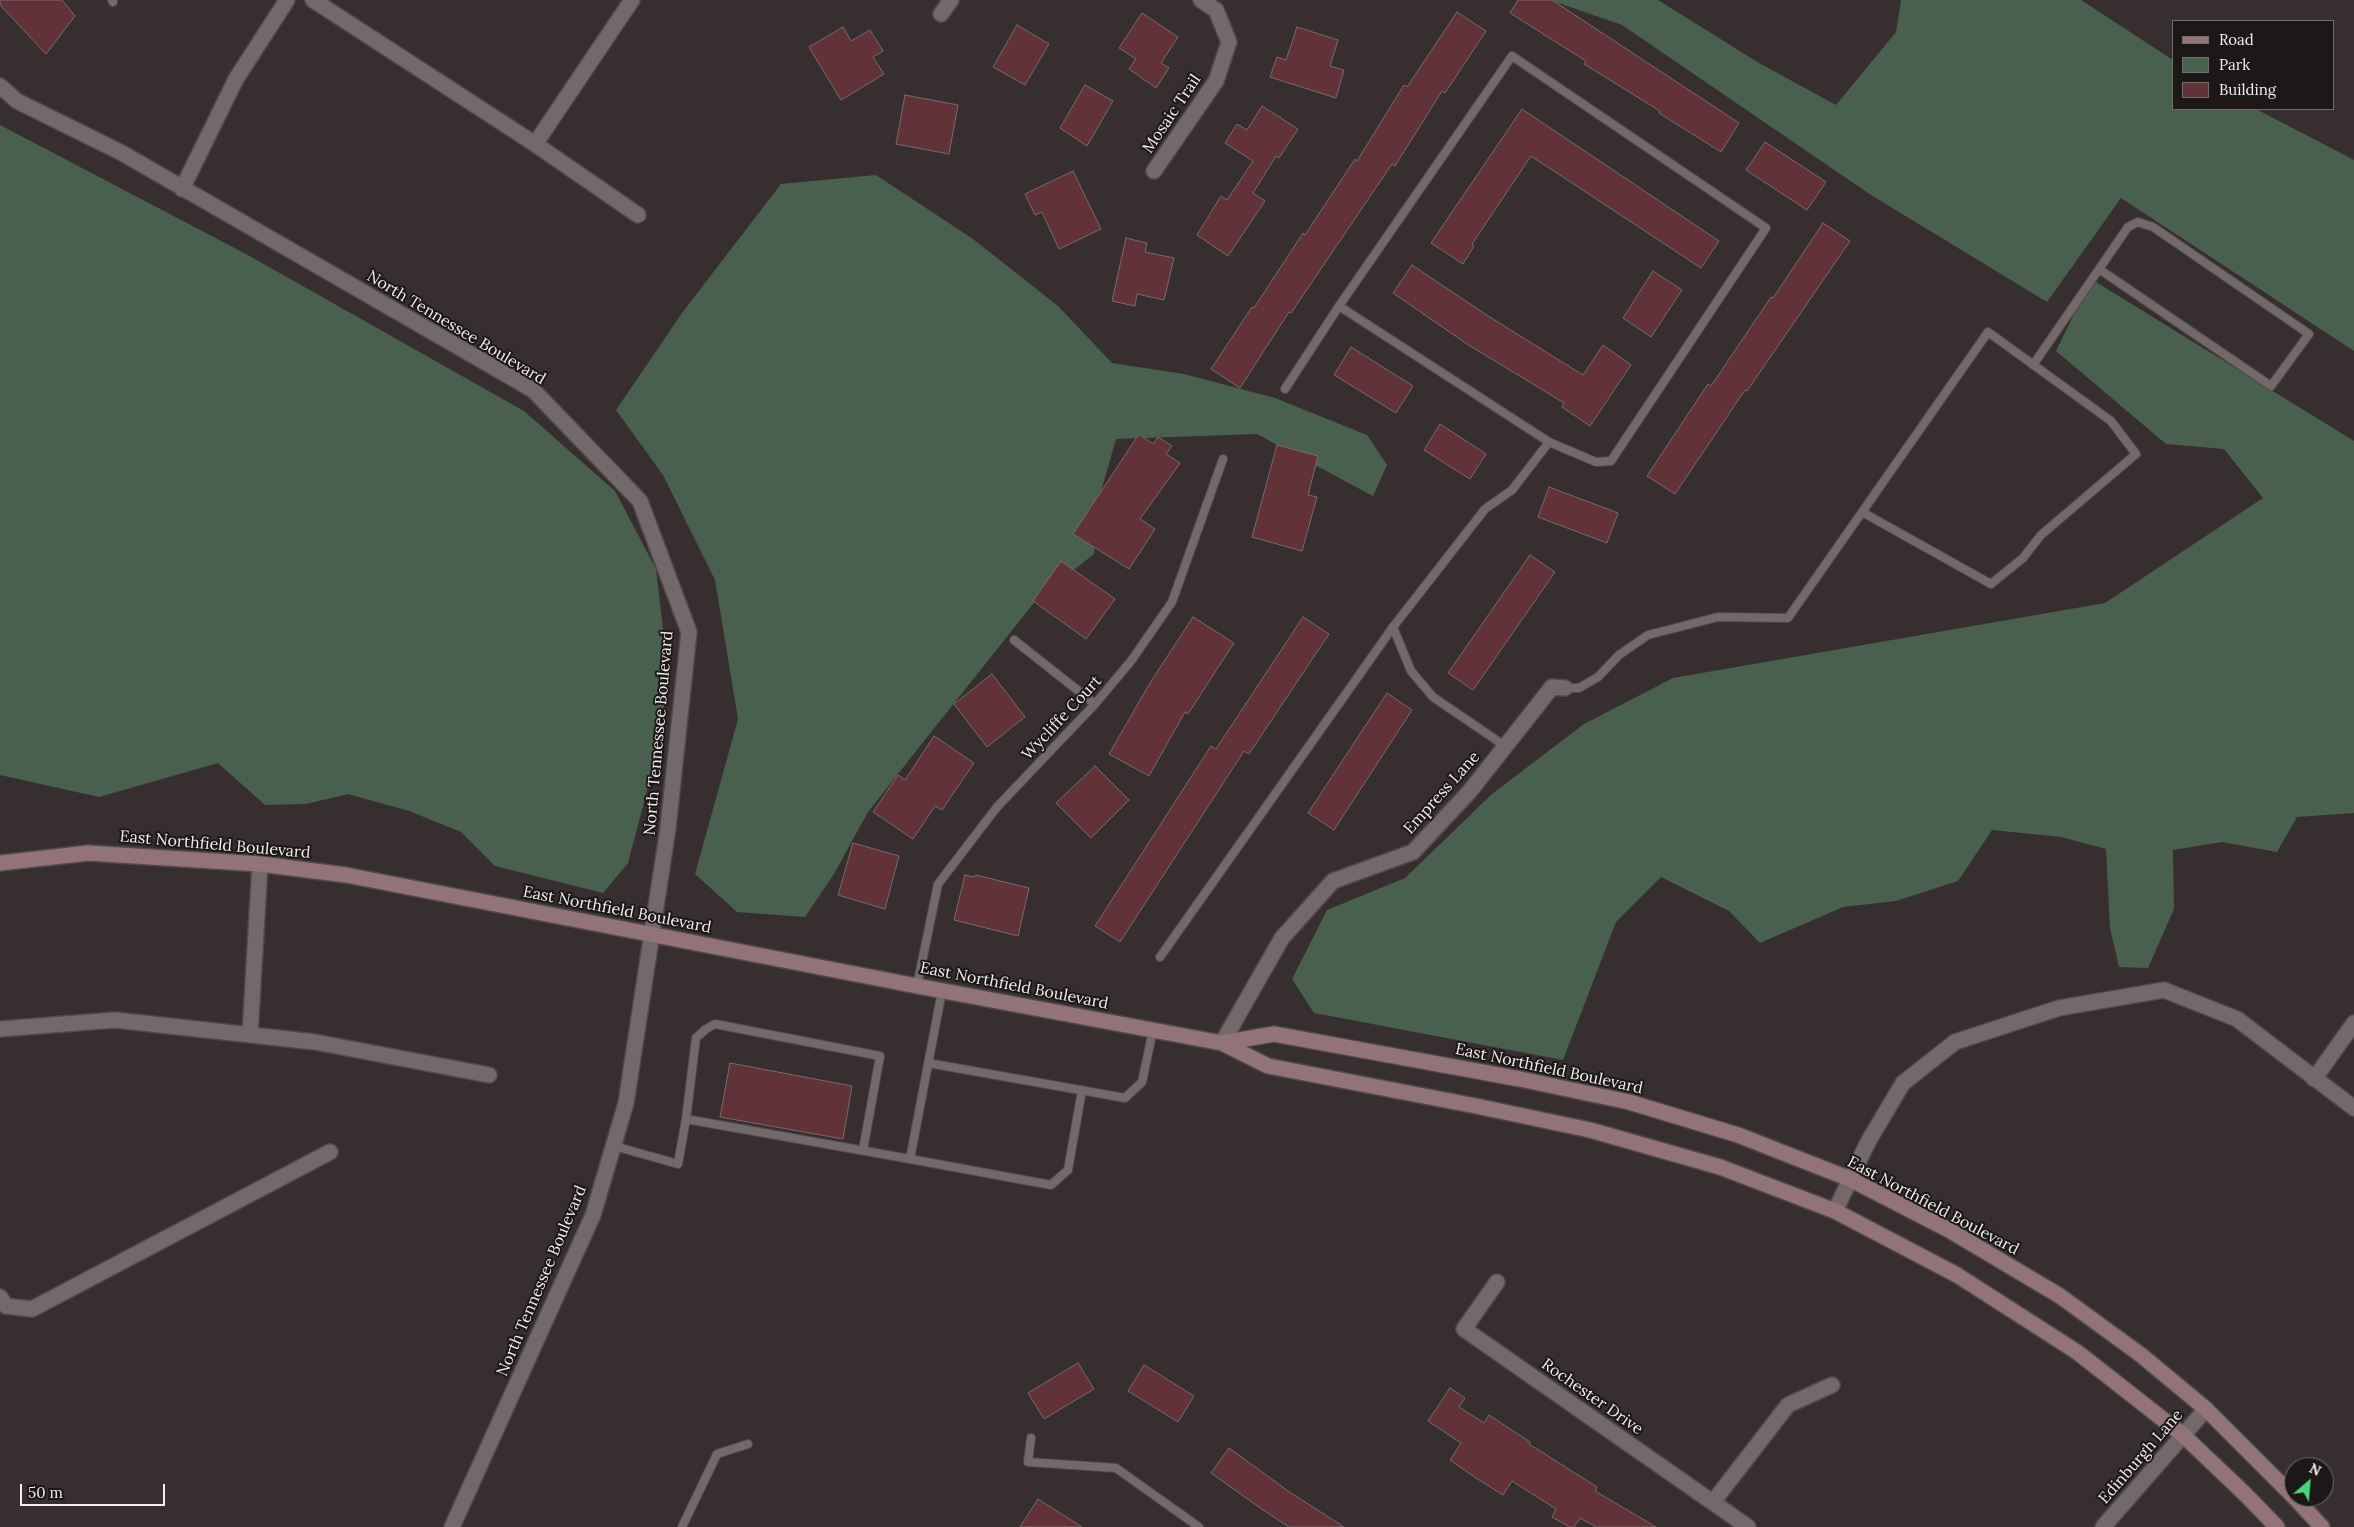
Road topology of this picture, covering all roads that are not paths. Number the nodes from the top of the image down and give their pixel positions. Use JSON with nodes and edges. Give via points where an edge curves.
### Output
{"nodes":[{"id":1,"x":286,"y":0,"type":"edge"},
{"id":2,"x":313,"y":0,"type":"edge"},
{"id":3,"x":632,"y":0,"type":"edge"},
{"id":4,"x":951,"y":0,"type":"edge"},
{"id":5,"x":1200,"y":0,"type":"edge"},
{"id":6,"x":941,"y":14,"type":"dead end"},
{"id":7,"x":0,"y":86,"type":"edge"},
{"id":8,"x":534,"y":144,"type":"junction"},
{"id":9,"x":1154,"y":171,"type":"dead end"},
{"id":10,"x":182,"y":188,"type":"junction"},
{"id":11,"x":638,"y":215,"type":"dead end"},
{"id":12,"x":2099,"y":269,"type":"junction"},
{"id":13,"x":1339,"y":306,"type":"junction"},
{"id":14,"x":2033,"y":365,"type":"junction"},
{"id":15,"x":1285,"y":389,"type":"dead end"},
{"id":16,"x":1549,"y":442,"type":"junction"},
{"id":17,"x":1223,"y":459,"type":"dead end"},
{"id":18,"x":1862,"y":512,"type":"junction"},
{"id":19,"x":1393,"y":627,"type":"junction"},
{"id":20,"x":1014,"y":640,"type":"dead end"},
{"id":21,"x":1565,"y":688,"type":"joint"},
{"id":22,"x":1095,"y":704,"type":"junction"},
{"id":23,"x":1505,"y":746,"type":"junction"},
{"id":24,"x":0,"y":863,"type":"edge"},
{"id":25,"x":260,"y":864,"type":"junction"},
{"id":26,"x":653,"y":935,"type":"junction"},
{"id":27,"x":1160,"y":957,"type":"dead end"},
{"id":28,"x":917,"y":986,"type":"junction"},
{"id":29,"x":942,"y":991,"type":"junction"},
{"id":30,"x":2354,"y":1023,"type":"edge"},
{"id":31,"x":0,"y":1029,"type":"edge"},
{"id":32,"x":1153,"y":1030,"type":"junction"},
{"id":33,"x":250,"y":1034,"type":"junction"},
{"id":34,"x":1222,"y":1043,"type":"junction"},
{"id":35,"x":928,"y":1063,"type":"junction"},
{"id":36,"x":489,"y":1075,"type":"dead end"},
{"id":37,"x":2314,"y":1079,"type":"junction"},
{"id":38,"x":1082,"y":1090,"type":"junction"},
{"id":39,"x":2354,"y":1108,"type":"edge"},
{"id":40,"x":686,"y":1119,"type":"junction"},
{"id":41,"x":614,"y":1146,"type":"junction"},
{"id":42,"x":863,"y":1150,"type":"junction"},
{"id":43,"x":330,"y":1152,"type":"dead end"},
{"id":44,"x":910,"y":1159,"type":"junction"},
{"id":45,"x":1850,"y":1179,"type":"junction"},
{"id":46,"x":1835,"y":1211,"type":"junction"},
{"id":47,"x":1497,"y":1282,"type":"dead end"},
{"id":48,"x":0,"y":1297,"type":"edge"},
{"id":49,"x":1832,"y":1385,"type":"dead end"},
{"id":50,"x":2206,"y":1410,"type":"junction"},
{"id":51,"x":2183,"y":1435,"type":"junction"},
{"id":52,"x":1031,"y":1438,"type":"dead end"},
{"id":53,"x":748,"y":1444,"type":"dead end"},
{"id":54,"x":2284,"y":1487,"type":"edge"},
{"id":55,"x":1713,"y":1502,"type":"junction"},
{"id":56,"x":2303,"y":1507,"type":"edge"},
{"id":57,"x":452,"y":1527,"type":"edge"},
{"id":58,"x":682,"y":1527,"type":"edge"},
{"id":59,"x":1199,"y":1527,"type":"edge"},
{"id":60,"x":1748,"y":1527,"type":"edge"},
{"id":61,"x":2103,"y":1527,"type":"edge"},
{"id":62,"x":2277,"y":1527,"type":"edge"},
{"id":63,"x":2322,"y":1527,"type":"edge"}],
"edges":[{"from":1,"to":10,"type":"street","via":[[236,79]]},
{"from":2,"to":8,"type":"street"},
{"from":3,"to":8,"type":"street"},
{"from":4,"to":6,"type":"street"},
{"from":5,"to":9,"type":"street","name":"Mosaic Trail","via":[[1216,10],[1229,42],[1216,81]]},
{"from":7,"to":10,"type":"street","name":"North Tennessee Boulevard","via":[[16,101],[122,153]]},
{"from":8,"to":11,"type":"street"},
{"from":10,"to":26,"type":"street","name":"North Tennessee Boulevard","via":[[533,390],[640,501],[689,632]]},
{"from":12,"to":12,"type":"lane","via":[[2128,227],[2138,222],[2153,227],[2309,334],[2271,386]]},
{"from":12,"to":14,"type":"lane"},
{"from":13,"to":15,"type":"lane"},
{"from":13,"to":16,"type":"lane"},
{"from":13,"to":16,"type":"lane","via":[[1512,56],[1766,228],[1611,461],[1596,462]]},
{"from":14,"to":18,"type":"lane","via":[[1988,332]]},
{"from":14,"to":18,"type":"lane","via":[[2111,421],[2136,454],[2041,535],[2004,575],[1991,584]]},
{"from":16,"to":19,"type":"lane","via":[[1512,490],[1485,509]]},
{"from":17,"to":22,"type":"lane","name":"Wycliffe Court","via":[[1172,602],[1131,661]]},
{"from":18,"to":21,"type":"lane","via":[[1788,618],[1718,617],[1648,635],[1618,655],[1598,677],[1579,688]]},
{"from":19,"to":23,"type":"lane","via":[[1411,671],[1434,697]]},
{"from":19,"to":27,"type":"lane"},
{"from":20,"to":22,"type":"lane"},
{"from":21,"to":23,"type":"street","name":"Empress Lane","via":[[1552,687]]},
{"from":22,"to":28,"type":"lane","name":"Wycliffe Court","via":[[997,808],[938,884]]},
{"from":23,"to":34,"type":"street","name":"Empress Lane","via":[[1470,791],[1413,852],[1333,881],[1282,938]]},
{"from":24,"to":25,"type":"main road","name":"East Northfield Boulevard","via":[[88,852]]},
{"from":25,"to":26,"type":"main road","name":"East Northfield Boulevard","via":[[346,875]]},
{"from":25,"to":33,"type":"street"},
{"from":26,"to":28,"type":"main road","name":"East Northfield Boulevard"},
{"from":26,"to":41,"type":"street","name":"North Tennessee Boulevard","via":[[626,1103]]},
{"from":28,"to":29,"type":"main road","name":"East Northfield Boulevard"},
{"from":29,"to":32,"type":"main road","name":"East Northfield Boulevard"},
{"from":29,"to":35,"type":"lane"},
{"from":30,"to":37,"type":"street"},
{"from":31,"to":33,"type":"street","via":[[115,1020]]},
{"from":32,"to":34,"type":"main road","name":"East Northfield Boulevard"},
{"from":32,"to":38,"type":"lane","via":[[1142,1082],[1124,1098]]},
{"from":33,"to":36,"type":"street","via":[[315,1042]]},
{"from":34,"to":45,"type":"main road","name":"East Northfield Boulevard","via":[[1274,1034],[1630,1102],[1738,1135]]},
{"from":34,"to":46,"type":"main road","name":"East Northfield Boulevard","via":[[1268,1066],[1600,1133],[1720,1167]]},
{"from":35,"to":38,"type":"lane"},
{"from":35,"to":44,"type":"lane"},
{"from":37,"to":39,"type":"street"},
{"from":37,"to":45,"type":"street","via":[[2237,1019],[2164,990],[2059,1008],[1955,1042],[1903,1083]]},
{"from":38,"to":44,"type":"lane","via":[[1068,1170],[1051,1185]]},
{"from":40,"to":41,"type":"lane","via":[[678,1164]]},
{"from":40,"to":42,"type":"lane"},
{"from":40,"to":42,"type":"lane","via":[[696,1038],[715,1024],[880,1056]]},
{"from":41,"to":57,"type":"street","name":"North Tennessee Boulevard","via":[[593,1215]]},
{"from":42,"to":44,"type":"lane"},
{"from":43,"to":48,"type":"street","via":[[32,1309],[6,1306]]},
{"from":45,"to":46,"type":"street"},
{"from":45,"to":50,"type":"main road","name":"East Northfield Boulevard","via":[[1948,1230],[2060,1296],[2141,1355]]},
{"from":46,"to":51,"type":"main road","name":"East Northfield Boulevard","via":[[1957,1275],[2077,1352]]},
{"from":47,"to":55,"type":"street","name":"Rochester Drive","via":[[1464,1329]]},
{"from":49,"to":55,"type":"street","via":[[1788,1405]]},
{"from":50,"to":51,"type":"street","name":"Edinburgh Lane"},
{"from":50,"to":54,"type":"main road","name":"East Northfield Boulevard"},
{"from":51,"to":61,"type":"street","name":"Edinburgh Lane"},
{"from":51,"to":62,"type":"main road","name":"East Northfield Boulevard"},
{"from":52,"to":59,"type":"lane","via":[[1028,1462],[1116,1468]]},
{"from":53,"to":58,"type":"lane","via":[[718,1454]]},
{"from":55,"to":60,"type":"street","name":"Rochester Drive"},
{"from":56,"to":63,"type":"main road","name":"East Northfield Boulevard"}]}
